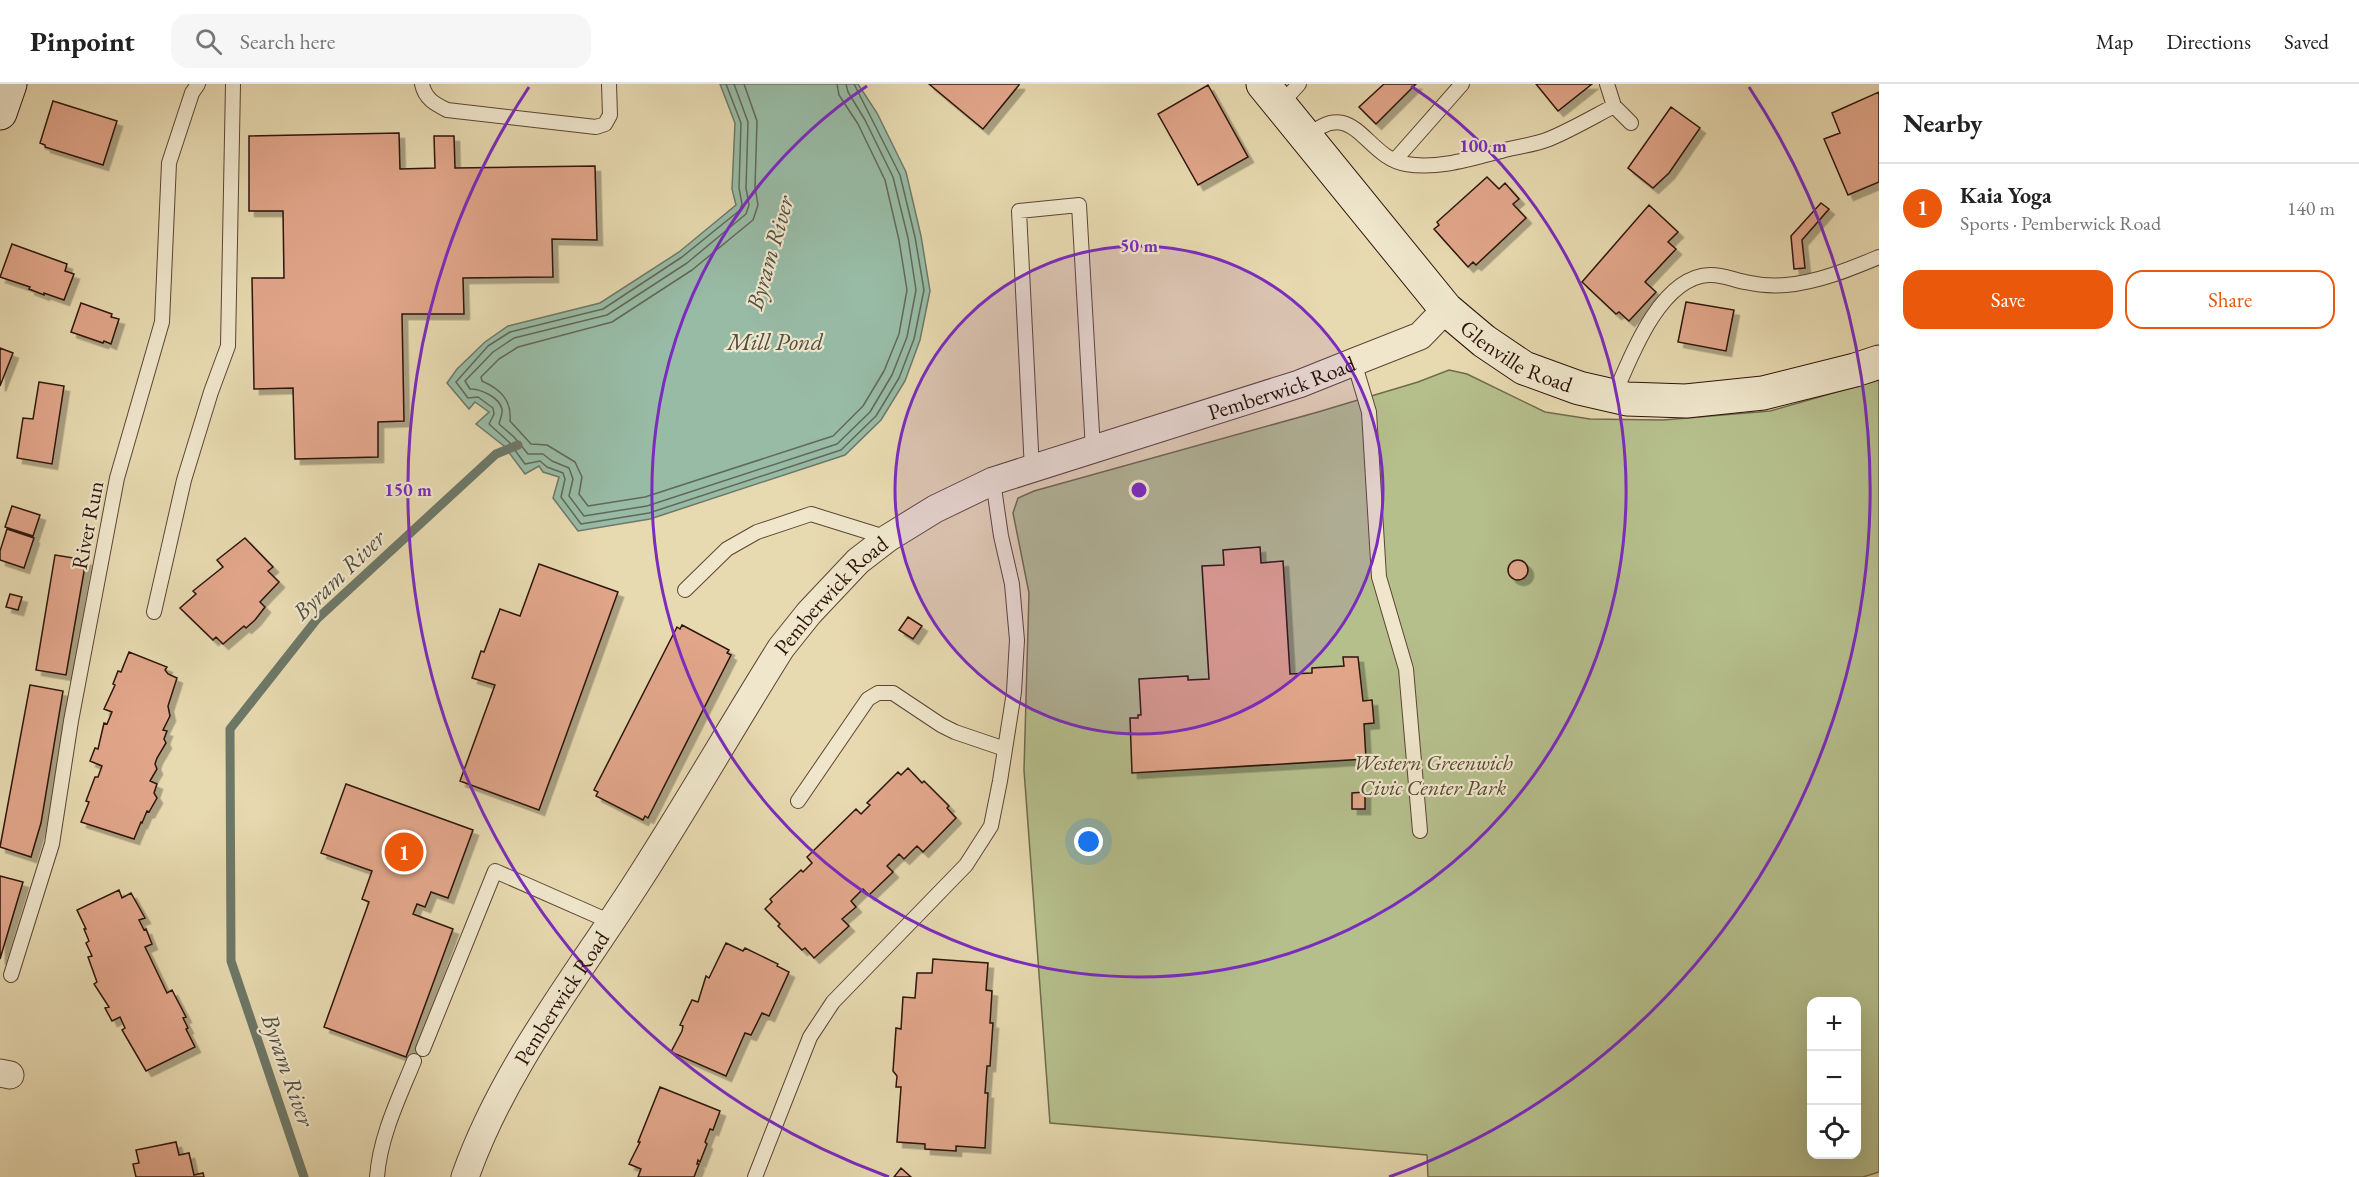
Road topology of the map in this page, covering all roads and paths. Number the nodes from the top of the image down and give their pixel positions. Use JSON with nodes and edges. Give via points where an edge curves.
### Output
{"nodes":[{"id":1,"x":10,"y":84,"type":"edge"},
{"id":2,"x":198,"y":84,"type":"edge"},
{"id":3,"x":233,"y":84,"type":"edge"},
{"id":4,"x":422,"y":84,"type":"edge"},
{"id":5,"x":609,"y":84,"type":"edge"},
{"id":6,"x":1462,"y":84,"type":"edge"},
{"id":7,"x":1607,"y":84,"type":"edge"},
{"id":8,"x":1281,"y":91,"type":"edge"},
{"id":9,"x":1614,"y":106,"type":"junction"},
{"id":10,"x":0,"y":113,"type":"edge"},
{"id":11,"x":1631,"y":123,"type":"dead end"},
{"id":12,"x":1306,"y":138,"type":"junction"},
{"id":13,"x":1395,"y":160,"type":"junction"},
{"id":14,"x":1879,"y":257,"type":"edge"},
{"id":15,"x":1446,"y":309,"type":"junction"},
{"id":16,"x":1354,"y":362,"type":"junction"},
{"id":17,"x":1879,"y":362,"type":"edge"},
{"id":18,"x":1614,"y":396,"type":"junction"},
{"id":19,"x":1093,"y":450,"type":"junction"},
{"id":20,"x":1032,"y":470,"type":"junction"},
{"id":21,"x":993,"y":481,"type":"junction"},
{"id":22,"x":888,"y":538,"type":"junction"},
{"id":23,"x":685,"y":590,"type":"dead end"},
{"id":24,"x":154,"y":612,"type":"dead end"},
{"id":25,"x":1005,"y":749,"type":"junction"},
{"id":26,"x":798,"y":801,"type":"dead end"},
{"id":27,"x":1419,"y":831,"type":"dead end"},
{"id":28,"x":611,"y":922,"type":"junction"},
{"id":29,"x":11,"y":975,"type":"dead end"},
{"id":30,"x":423,"y":1048,"type":"dead end"},
{"id":31,"x":414,"y":1060,"type":"dead end"},
{"id":32,"x":377,"y":1177,"type":"edge"},
{"id":33,"x":465,"y":1177,"type":"edge"},
{"id":34,"x":755,"y":1177,"type":"edge"}],
"edges":[{"from":1,"to":10,"type":"main road"},
{"from":2,"to":29,"type":"lane","name":"River Run","via":[[169,162],[162,322],[117,478],[52,844]]},
{"from":3,"to":24,"type":"lane","via":[[228,346],[184,480]]},
{"from":4,"to":5,"type":"lane","via":[[432,102],[447,111],[596,127],[605,124],[610,115]]},
{"from":6,"to":13,"type":"lane"},
{"from":7,"to":9,"type":"lane"},
{"from":8,"to":12,"type":"main road","name":"Glenville Road"},
{"from":9,"to":11,"type":"lane"},
{"from":9,"to":13,"type":"lane","via":[[1548,140],[1440,165]]},
{"from":12,"to":13,"type":"lane","via":[[1316,128],[1336,121],[1353,126]]},
{"from":12,"to":15,"type":"main road","name":"Glenville Road"},
{"from":14,"to":18,"type":"lane","via":[[1827,277],[1786,285],[1746,283],[1709,275],[1686,281],[1651,319]]},
{"from":15,"to":16,"type":"street","name":"Pemberwick Road","via":[[1420,336]]},
{"from":15,"to":18,"type":"main road","name":"Glenville Road","via":[[1524,368]]},
{"from":16,"to":19,"type":"street","name":"Pemberwick Road","via":[[1299,384]]},
{"from":16,"to":27,"type":"lane","via":[[1369,412],[1379,578],[1406,669]]},
{"from":17,"to":18,"type":"main road","name":"Glenville Road","via":[[1763,393],[1686,401]]},
{"from":19,"to":20,"type":"street","name":"Pemberwick Road"},
{"from":19,"to":20,"type":"lane","via":[[1079,205],[1019,211]]},
{"from":20,"to":21,"type":"street","name":"Pemberwick Road"},
{"from":21,"to":22,"type":"street","name":"Pemberwick Road","via":[[935,509]]},
{"from":21,"to":25,"type":"lane","via":[[1012,584],[1017,640]]},
{"from":22,"to":23,"type":"lane","via":[[811,514],[757,532],[727,549]]},
{"from":22,"to":28,"type":"street","name":"Pemberwick Road","via":[[858,561],[781,648]]},
{"from":25,"to":26,"type":"lane","via":[[941,725],[893,693],[878,693],[868,699]]},
{"from":25,"to":34,"type":"lane","via":[[991,826],[966,865],[833,1002],[810,1037]]},
{"from":28,"to":30,"type":"lane","via":[[495,871]]},
{"from":28,"to":33,"type":"street","name":"Pemberwick Road","via":[[508,1081]]},
{"from":31,"to":32,"type":"lane","via":[[387,1129]]}]}
